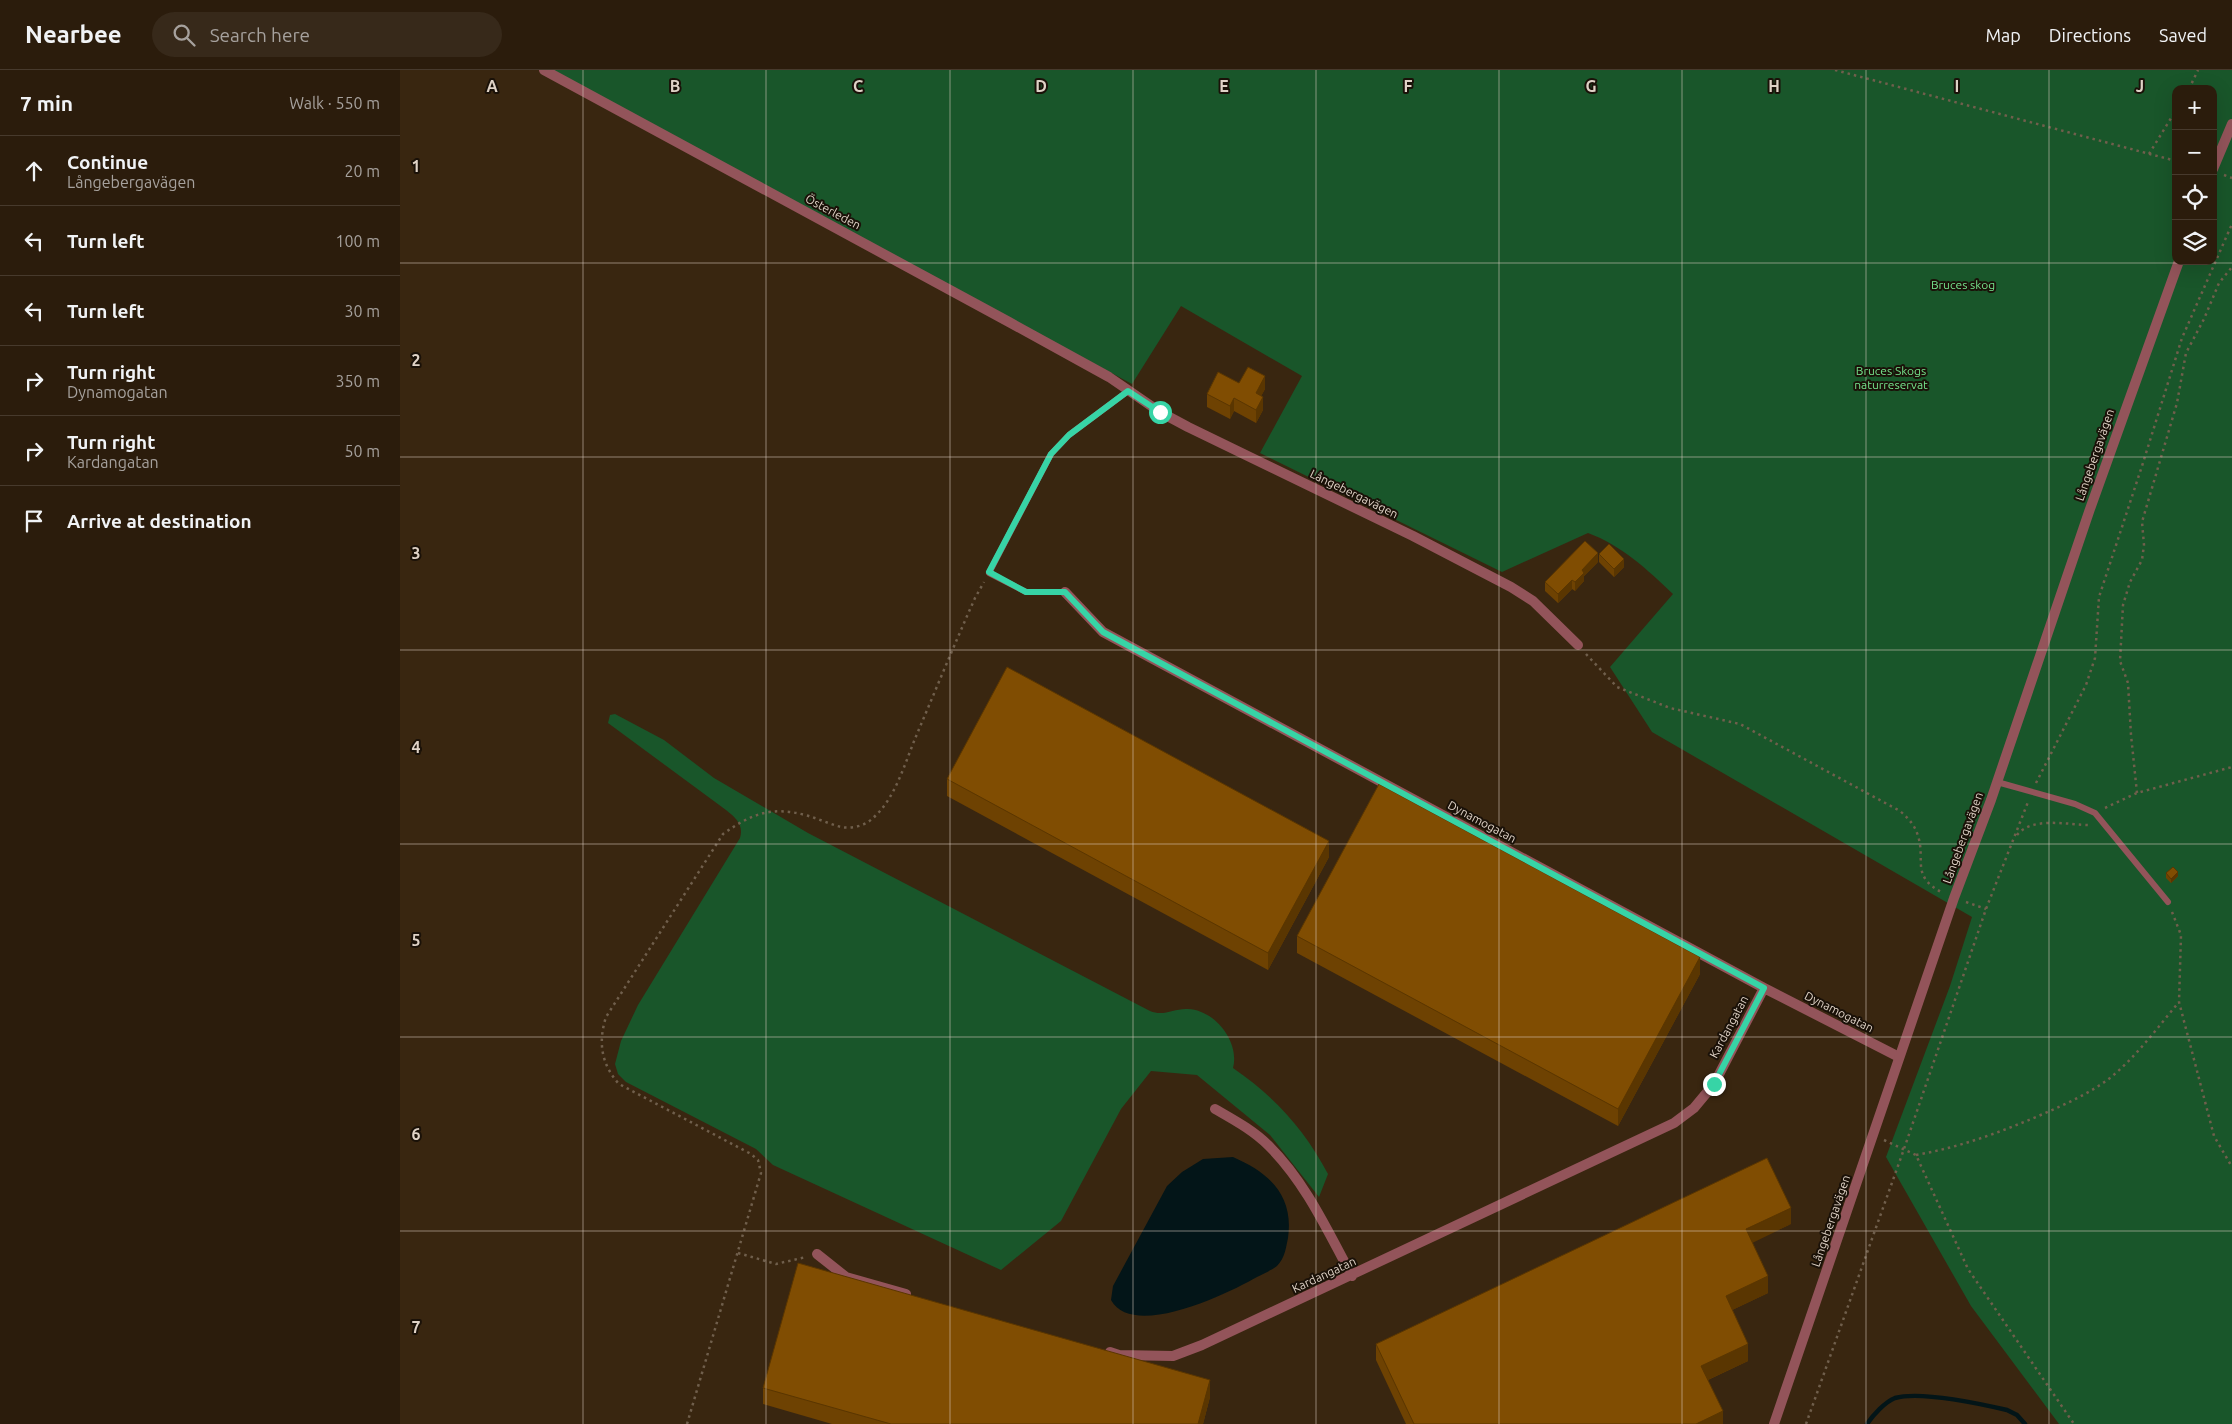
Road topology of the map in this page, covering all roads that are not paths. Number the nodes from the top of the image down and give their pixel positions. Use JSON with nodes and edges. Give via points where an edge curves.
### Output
{"nodes":[{"id":1,"x":544,"y":70,"type":"edge"},
{"id":2,"x":2232,"y":124,"type":"edge"},
{"id":3,"x":2217,"y":160,"type":"edge"},
{"id":4,"x":2178,"y":265,"type":"edge"},
{"id":5,"x":1109,"y":378,"type":"joint"},
{"id":6,"x":1128,"y":391,"type":"junction"},
{"id":7,"x":1065,"y":592,"type":"joint"},
{"id":8,"x":1578,"y":646,"type":"road end"},
{"id":9,"x":1997,"y":782,"type":"junction"},
{"id":10,"x":2168,"y":902,"type":"road end"},
{"id":11,"x":1764,"y":988,"type":"junction"},
{"id":12,"x":1899,"y":1057,"type":"junction"},
{"id":13,"x":1215,"y":1109,"type":"dead end"},
{"id":14,"x":817,"y":1254,"type":"road end"},
{"id":15,"x":1352,"y":1276,"type":"junction"},
{"id":16,"x":912,"y":1296,"type":"edge"},
{"id":17,"x":1100,"y":1350,"type":"edge"},
{"id":18,"x":1774,"y":1424,"type":"edge"}],
"edges":[{"from":1,"to":5,"type":"street","name":"Österleden"},
{"from":2,"to":3,"type":"street"},
{"from":4,"to":9,"type":"street","name":"Långebergavägen","via":[[2099,482]]},
{"from":5,"to":6,"type":"street","name":"Långebergavägen"},
{"from":6,"to":7,"type":"lane","via":[[1069,435],[1051,454],[989,572],[1026,592]]},
{"from":6,"to":8,"type":"street","name":"Långebergavägen","via":[[1188,427],[1519,591]]},
{"from":7,"to":11,"type":"street","name":"Dynamogatan","via":[[1103,632]]},
{"from":9,"to":10,"type":"lane","via":[[2075,804],[2095,813]]},
{"from":9,"to":12,"type":"street","name":"Långebergavägen"},
{"from":11,"to":12,"type":"street","name":"Dynamogatan"},
{"from":11,"to":15,"type":"street","name":"Kardangatan","via":[[1714,1084],[1694,1108],[1674,1124]]},
{"from":12,"to":18,"type":"street","name":"Långebergavägen"},
{"from":13,"to":15,"type":"street","via":[[1269,1146],[1305,1190]]},
{"from":14,"to":16,"type":"street","via":[[846,1277]]},
{"from":15,"to":17,"type":"street","name":"Kardangatan","via":[[1172,1356],[1119,1355]]}]}
